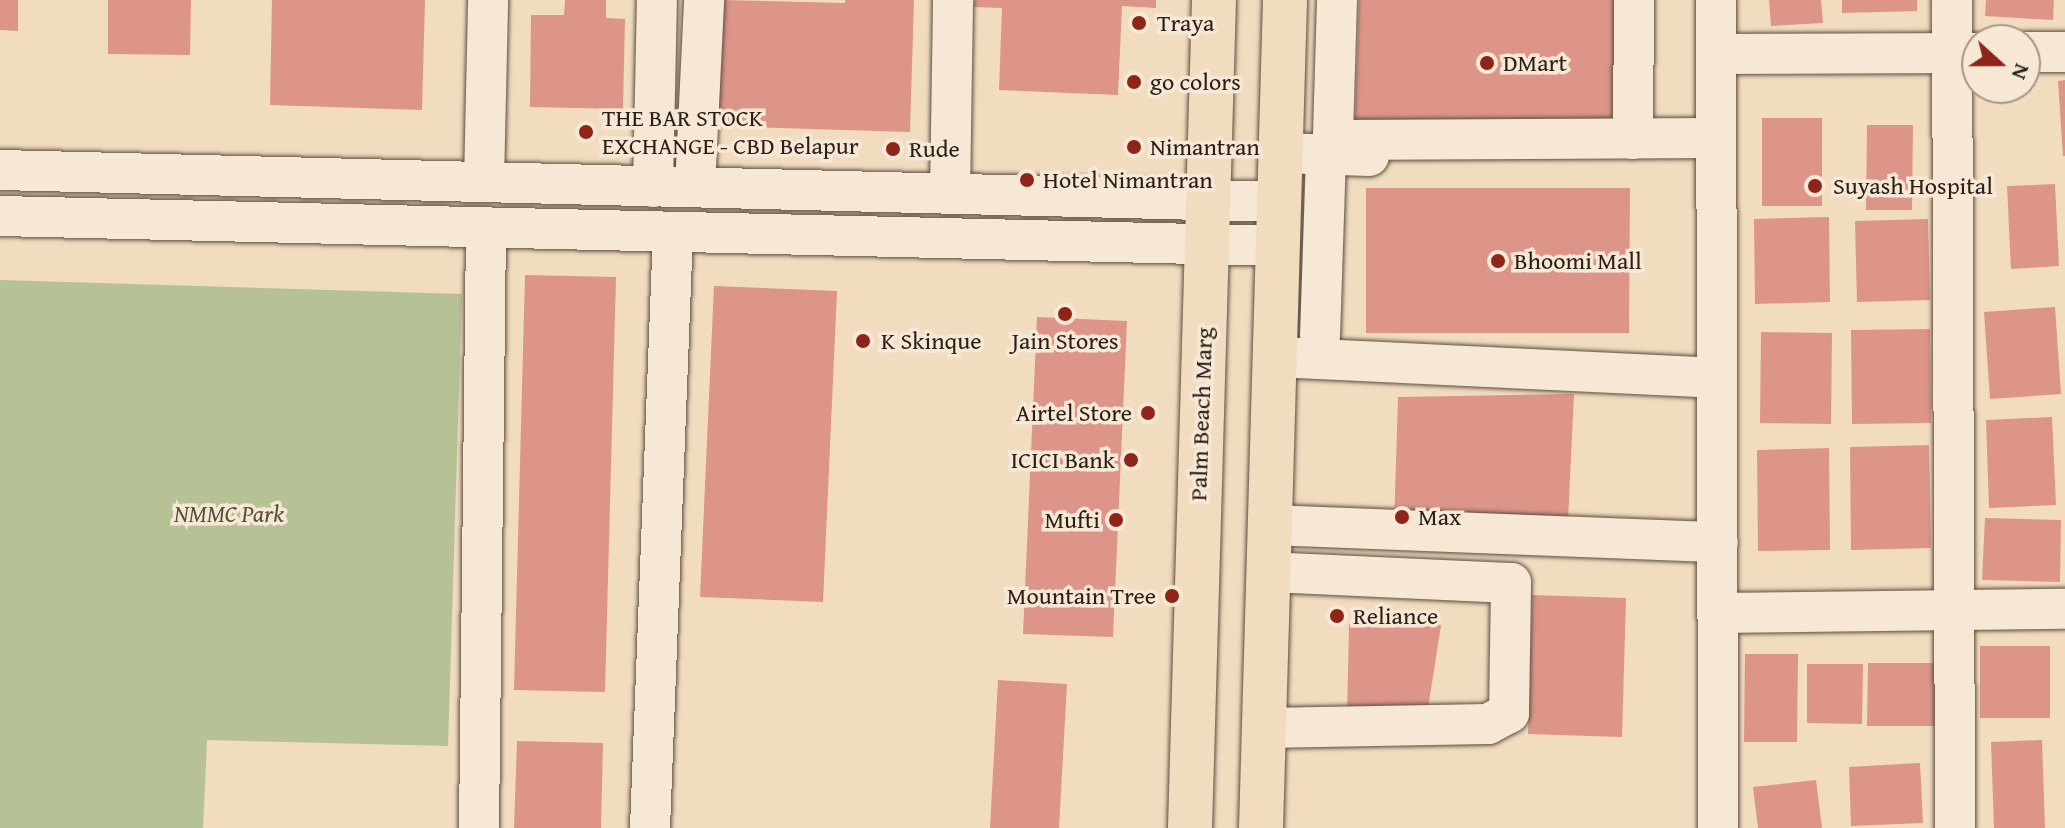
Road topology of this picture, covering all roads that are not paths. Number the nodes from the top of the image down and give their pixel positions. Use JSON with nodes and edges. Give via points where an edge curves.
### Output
{"nodes":[{"id":1,"x":488,"y":0,"type":"edge"},
{"id":2,"x":657,"y":0,"type":"edge"},
{"id":3,"x":704,"y":0,"type":"edge"},
{"id":4,"x":933,"y":0,"type":"edge"},
{"id":5,"x":953,"y":0,"type":"edge"},
{"id":6,"x":1214,"y":0,"type":"edge"},
{"id":7,"x":1285,"y":0,"type":"edge"},
{"id":8,"x":1337,"y":0,"type":"edge"},
{"id":9,"x":1634,"y":0,"type":"edge"},
{"id":10,"x":1716,"y":0,"type":"edge"},
{"id":11,"x":1952,"y":0,"type":"edge"},
{"id":12,"x":1961,"y":37,"type":"edge"},
{"id":13,"x":2041,"y":52,"type":"edge"},
{"id":14,"x":2065,"y":52,"type":"edge"},
{"id":15,"x":1961,"y":53,"type":"edge"},
{"id":16,"x":1716,"y":54,"type":"junction"},
{"id":17,"x":1964,"y":104,"type":"edge"},
{"id":18,"x":1633,"y":139,"type":"junction"},
{"id":19,"x":1716,"y":152,"type":"junction"},
{"id":20,"x":1281,"y":153,"type":"junction"},
{"id":21,"x":1326,"y":155,"type":"junction"},
{"id":22,"x":0,"y":170,"type":"edge"},
{"id":23,"x":191,"y":175,"type":"junction"},
{"id":24,"x":484,"y":182,"type":"junction"},
{"id":25,"x":653,"y":187,"type":"junction"},
{"id":26,"x":695,"y":187,"type":"junction"},
{"id":27,"x":939,"y":194,"type":"junction"},
{"id":28,"x":1207,"y":200,"type":"junction"},
{"id":29,"x":1280,"y":202,"type":"junction"},
{"id":30,"x":0,"y":216,"type":"edge"},
{"id":31,"x":190,"y":221,"type":"junction"},
{"id":32,"x":486,"y":228,"type":"junction"},
{"id":33,"x":673,"y":232,"type":"junction"},
{"id":34,"x":1205,"y":244,"type":"junction"},
{"id":35,"x":1278,"y":246,"type":"junction"},
{"id":36,"x":1320,"y":336,"type":"junction"},
{"id":37,"x":1275,"y":346,"type":"junction"},
{"id":38,"x":1716,"y":366,"type":"junction"},
{"id":39,"x":1270,"y":525,"type":"junction"},
{"id":40,"x":1718,"y":542,"type":"junction"},
{"id":41,"x":1269,"y":572,"type":"junction"},
{"id":42,"x":2065,"y":609,"type":"edge"},
{"id":43,"x":1955,"y":610,"type":"junction"},
{"id":44,"x":1719,"y":613,"type":"junction"},
{"id":45,"x":1264,"y":728,"type":"junction"},
{"id":46,"x":479,"y":828,"type":"edge"},
{"id":47,"x":650,"y":828,"type":"edge"},
{"id":48,"x":1190,"y":828,"type":"edge"},
{"id":49,"x":1261,"y":828,"type":"edge"},
{"id":50,"x":1718,"y":828,"type":"edge"},
{"id":51,"x":1955,"y":828,"type":"edge"}],
"edges":[{"from":1,"to":24,"type":"street"},
{"from":2,"to":25,"type":"street"},
{"from":3,"to":26,"type":"street"},
{"from":4,"to":27,"type":"street"},
{"from":5,"to":27,"type":"street"},
{"from":6,"to":28,"type":"main road","name":"Palm Beach Marg"},
{"from":7,"to":20,"type":"main road"},
{"from":8,"to":18,"type":"street","via":[[1337,140]]},
{"from":9,"to":18,"type":"street"},
{"from":10,"to":16,"type":"street"},
{"from":11,"to":12,"type":"street"},
{"from":13,"to":14,"type":"street"},
{"from":15,"to":16,"type":"street"},
{"from":16,"to":19,"type":"street"},
{"from":17,"to":43,"type":"street"},
{"from":18,"to":19,"type":"street"},
{"from":19,"to":21,"type":"street"},
{"from":19,"to":38,"type":"street"},
{"from":20,"to":21,"type":"street"},
{"from":20,"to":29,"type":"main road"},
{"from":21,"to":36,"type":"street"},
{"from":22,"to":23,"type":"street"},
{"from":23,"to":24,"type":"street"},
{"from":23,"to":31,"type":"street"},
{"from":24,"to":25,"type":"street"},
{"from":25,"to":26,"type":"street"},
{"from":26,"to":27,"type":"street"},
{"from":27,"to":28,"type":"street"},
{"from":28,"to":29,"type":"street"},
{"from":28,"to":34,"type":"main road","name":"Palm Beach Marg"},
{"from":29,"to":35,"type":"main road"},
{"from":30,"to":31,"type":"street"},
{"from":31,"to":32,"type":"street"},
{"from":32,"to":33,"type":"street"},
{"from":32,"to":46,"type":"street"},
{"from":33,"to":34,"type":"street"},
{"from":33,"to":47,"type":"street"},
{"from":34,"to":35,"type":"street"},
{"from":34,"to":48,"type":"main road","name":"Palm Beach Marg"},
{"from":35,"to":37,"type":"main road"},
{"from":36,"to":37,"type":"street"},
{"from":36,"to":38,"type":"street"},
{"from":37,"to":38,"type":"street"},
{"from":37,"to":39,"type":"main road"},
{"from":38,"to":40,"type":"street"},
{"from":39,"to":40,"type":"street"},
{"from":39,"to":41,"type":"main road"},
{"from":40,"to":44,"type":"street"},
{"from":41,"to":45,"type":"main road"},
{"from":41,"to":45,"type":"street","via":[[1511,583],[1509,713],[1488,724]]},
{"from":42,"to":43,"type":"street"},
{"from":43,"to":44,"type":"street"},
{"from":43,"to":51,"type":"street"},
{"from":44,"to":50,"type":"street"},
{"from":45,"to":49,"type":"main road"}]}
